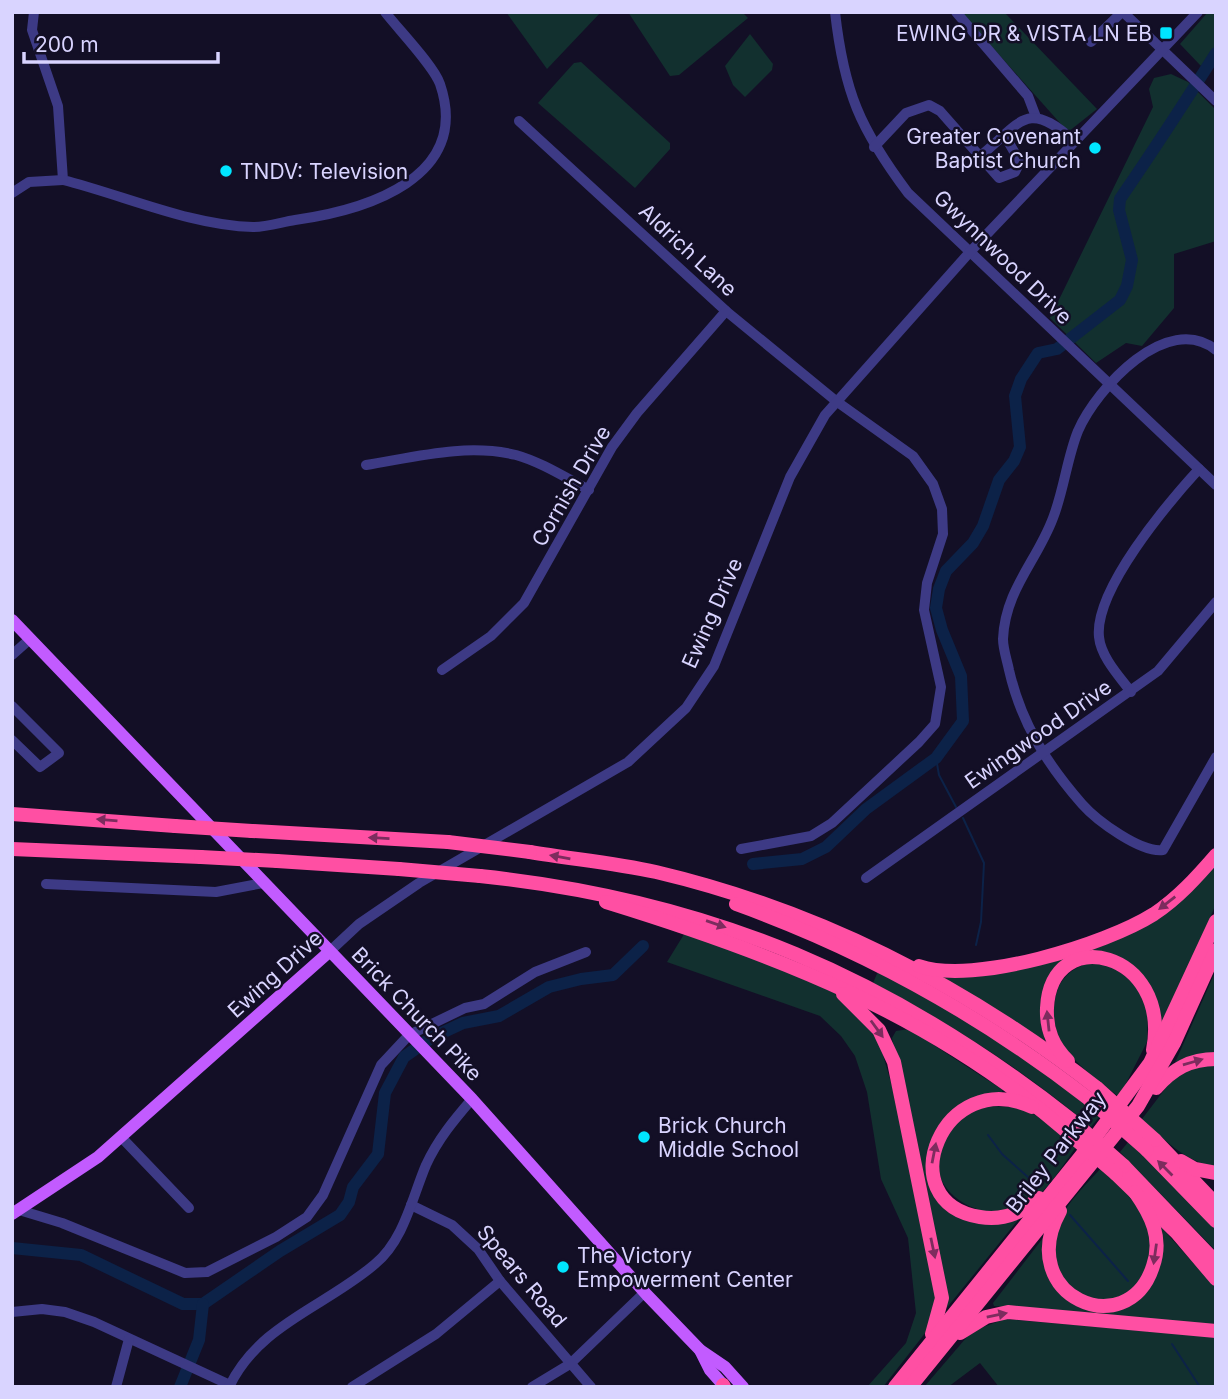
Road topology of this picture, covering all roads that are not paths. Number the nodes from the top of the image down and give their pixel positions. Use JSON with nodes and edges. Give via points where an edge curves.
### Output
{"nodes":[{"id":1,"x":34,"y":12,"type":"edge"},
{"id":2,"x":385,"y":12,"type":"edge"},
{"id":3,"x":835,"y":12,"type":"edge"},
{"id":4,"x":956,"y":12,"type":"edge"},
{"id":5,"x":1122,"y":12,"type":"edge"},
{"id":6,"x":1198,"y":12,"type":"edge"},
{"id":7,"x":1091,"y":42,"type":"dead end"},
{"id":8,"x":1163,"y":50,"type":"junction"},
{"id":9,"x":1216,"y":101,"type":"edge"},
{"id":10,"x":1036,"y":117,"type":"junction"},
{"id":11,"x":519,"y":121,"type":"dead end"},
{"id":12,"x":1004,"y":136,"type":"junction"},
{"id":13,"x":1074,"y":141,"type":"junction"},
{"id":14,"x":874,"y":147,"type":"junction"},
{"id":15,"x":979,"y":157,"type":"junction"},
{"id":16,"x":63,"y":180,"type":"junction"},
{"id":17,"x":12,"y":192,"type":"edge"},
{"id":18,"x":968,"y":253,"type":"junction"},
{"id":19,"x":726,"y":312,"type":"junction"},
{"id":20,"x":1216,"y":350,"type":"edge"},
{"id":21,"x":1108,"y":385,"type":"junction"},
{"id":22,"x":836,"y":401,"type":"junction"},
{"id":23,"x":366,"y":465,"type":"dead end"},
{"id":24,"x":1199,"y":469,"type":"junction"},
{"id":25,"x":1216,"y":485,"type":"edge"},
{"id":26,"x":589,"y":490,"type":"junction"},
{"id":27,"x":1216,"y":602,"type":"edge"},
{"id":28,"x":12,"y":620,"type":"edge"},
{"id":29,"x":30,"y":639,"type":"junction"},
{"id":30,"x":12,"y":656,"type":"edge"},
{"id":31,"x":442,"y":670,"type":"dead end"},
{"id":32,"x":1130,"y":692,"type":"junction"},
{"id":33,"x":12,"y":706,"type":"edge"},
{"id":34,"x":12,"y":740,"type":"edge"},
{"id":35,"x":1043,"y":754,"type":"junction"},
{"id":36,"x":1216,"y":757,"type":"edge"},
{"id":37,"x":12,"y":814,"type":"edge"},
{"id":38,"x":741,"y":849,"type":"dead end"},
{"id":39,"x":12,"y":851,"type":"edge"},
{"id":40,"x":1216,"y":855,"type":"edge"},
{"id":41,"x":590,"y":863,"type":"junction"},
{"id":42,"x":866,"y":878,"type":"dead end"},
{"id":43,"x":531,"y":881,"type":"junction"},
{"id":44,"x":263,"y":883,"type":"junction"},
{"id":45,"x":46,"y":884,"type":"dead end"},
{"id":46,"x":1216,"y":921,"type":"edge"},
{"id":47,"x":1216,"y":950,"type":"edge"},
{"id":48,"x":329,"y":952,"type":"junction"},
{"id":49,"x":586,"y":953,"type":"dead end"},
{"id":50,"x":887,"y":953,"type":"junction"},
{"id":51,"x":829,"y":981,"type":"junction"},
{"id":52,"x":411,"y":1037,"type":"junction"},
{"id":53,"x":1216,"y":1059,"type":"edge"},
{"id":54,"x":1150,"y":1063,"type":"junction"},
{"id":55,"x":1083,"y":1077,"type":"junction"},
{"id":56,"x":1093,"y":1093,"type":"junction"},
{"id":57,"x":472,"y":1099,"type":"junction"},
{"id":58,"x":1138,"y":1106,"type":"junction"},
{"id":59,"x":1054,"y":1120,"type":"junction"},
{"id":60,"x":1070,"y":1126,"type":"junction"},
{"id":61,"x":122,"y":1138,"type":"junction"},
{"id":62,"x":1151,"y":1145,"type":"junction"},
{"id":63,"x":1168,"y":1152,"type":"junction"},
{"id":64,"x":1082,"y":1155,"type":"junction"},
{"id":65,"x":1120,"y":1170,"type":"junction"},
{"id":66,"x":1216,"y":1173,"type":"edge"},
{"id":67,"x":1080,"y":1177,"type":"junction"},
{"id":68,"x":1135,"y":1192,"type":"junction"},
{"id":69,"x":1216,"y":1204,"type":"edge"},
{"id":70,"x":411,"y":1205,"type":"junction"},
{"id":71,"x":189,"y":1208,"type":"dead end"},
{"id":72,"x":15,"y":1212,"type":"edge"},
{"id":73,"x":1216,"y":1221,"type":"edge"},
{"id":74,"x":1216,"y":1262,"type":"edge"},
{"id":75,"x":1216,"y":1279,"type":"edge"},
{"id":76,"x":500,"y":1281,"type":"junction"},
{"id":77,"x":645,"y":1292,"type":"junction"},
{"id":78,"x":12,"y":1312,"type":"edge"},
{"id":79,"x":1216,"y":1331,"type":"edge"},
{"id":80,"x":128,"y":1339,"type":"junction"},
{"id":81,"x":700,"y":1350,"type":"junction"},
{"id":82,"x":924,"y":1351,"type":"junction"},
{"id":83,"x":570,"y":1364,"type":"junction"},
{"id":84,"x":924,"y":1369,"type":"junction"},
{"id":85,"x":230,"y":1386,"type":"edge"},
{"id":86,"x":724,"y":1386,"type":"edge"},
{"id":87,"x":116,"y":1387,"type":"edge"},
{"id":88,"x":352,"y":1387,"type":"edge"},
{"id":89,"x":532,"y":1387,"type":"edge"},
{"id":90,"x":592,"y":1387,"type":"edge"},
{"id":91,"x":743,"y":1387,"type":"edge"},
{"id":92,"x":895,"y":1387,"type":"edge"},
{"id":93,"x":910,"y":1387,"type":"edge"}],
"edges":[{"from":1,"to":16,"type":"street","via":[[32,30],[58,106]]},
{"from":2,"to":16,"type":"street","via":[[439,81],[445,107],[442,143],[426,169],[402,189],[328,216],[254,227],[170,213],[114,192]]},
{"from":3,"to":14,"type":"street","name":"Gwynnwood Drive","via":[[841,63]]},
{"from":4,"to":10,"type":"street","via":[[1028,96]]},
{"from":5,"to":7,"type":"street"},
{"from":5,"to":8,"type":"street"},
{"from":6,"to":8,"type":"street","name":"Ewing Drive"},
{"from":8,"to":9,"type":"street"},
{"from":8,"to":13,"type":"street","name":"Ewing Drive"},
{"from":10,"to":12,"type":"street","via":[[1021,120]]},
{"from":10,"to":13,"type":"street","via":[[1052,122]]},
{"from":11,"to":19,"type":"street","name":"Aldrich Lane"},
{"from":12,"to":15,"type":"street"},
{"from":12,"to":15,"type":"street","via":[[1019,156],[1015,172],[999,178]]},
{"from":13,"to":18,"type":"street","name":"Ewing Drive"},
{"from":14,"to":15,"type":"street","via":[[906,113],[929,105],[940,111]]},
{"from":14,"to":18,"type":"street","name":"Gwynnwood Drive","via":[[908,193]]},
{"from":16,"to":17,"type":"street","via":[[29,183]]},
{"from":18,"to":21,"type":"street","name":"Gwynnwood Drive"},
{"from":18,"to":22,"type":"street","name":"Ewing Drive"},
{"from":19,"to":22,"type":"street","name":"Aldrich Lane"},
{"from":19,"to":26,"type":"street","name":"Cornish Drive","via":[[637,412]]},
{"from":20,"to":21,"type":"street","via":[[1187,338],[1169,340]]},
{"from":21,"to":24,"type":"street","name":"Gwynnwood Drive"},
{"from":21,"to":35,"type":"street","via":[[1078,432],[1053,519],[1006,606],[1003,642],[1015,694]]},
{"from":22,"to":38,"type":"street","name":"Aldrich Lane","via":[[913,456],[933,484],[942,509],[943,534],[927,583],[924,610],[941,687],[937,715],[919,742],[832,823],[811,836]]},
{"from":22,"to":48,"type":"street","name":"Ewing Drive","via":[[790,477],[728,636],[686,708],[628,762],[419,883],[359,924]]},
{"from":23,"to":26,"type":"street","via":[[462,450],[503,453],[519,456]]},
{"from":24,"to":25,"type":"street","name":"Gwynnwood Drive"},
{"from":24,"to":32,"type":"street","via":[[1139,543],[1102,609],[1099,637],[1107,660]]},
{"from":26,"to":31,"type":"street","name":"Cornish Drive","via":[[524,603],[491,636]]},
{"from":27,"to":32,"type":"street","name":"Ewingwood Drive","via":[[1166,664]]},
{"from":28,"to":29,"type":"main road","name":"Brick Church Pike"},
{"from":29,"to":30,"type":"street"},
{"from":29,"to":44,"type":"main road","name":"Brick Church Pike"},
{"from":32,"to":35,"type":"street","name":"Ewingwood Drive"},
{"from":33,"to":34,"type":"street","via":[[59,753],[40,766]]},
{"from":35,"to":36,"type":"street","via":[[1087,810],[1152,852],[1163,850]]},
{"from":35,"to":42,"type":"street","name":"Ewingwood Drive"},
{"from":41,"to":37,"type":"highway","one_way":true,"bridge":true,"via":[[448,842]]},
{"from":39,"to":43,"type":"highway","bridge":true,"via":[[83,850],[277,861]]},
{"from":40,"to":50,"type":"highway","one_way":true,"via":[[1156,912],[1088,943],[972,972],[933,970]]},
{"from":41,"to":50,"type":"highway","via":[[654,872],[735,893]]},
{"from":41,"to":56,"type":"highway","via":[[714,896],[849,950],[906,978]]},
{"from":43,"to":51,"type":"highway","via":[[697,931]]},
{"from":43,"to":60,"type":"highway","one_way":true,"via":[[692,916],[808,959],[944,1029],[994,1062]]},
{"from":44,"to":45,"type":"street","via":[[216,892]]},
{"from":44,"to":48,"type":"main road","name":"Brick Church Pike"},
{"from":46,"to":54,"type":"highway","name":"Briley Parkway"},
{"from":47,"to":58,"type":"highway","name":"Briley Parkway","via":[[1174,1043]]},
{"from":48,"to":52,"type":"main road","name":"Brick Church Pike"},
{"from":48,"to":61,"type":"main road","name":"Ewing Drive"},
{"from":49,"to":52,"type":"street","via":[[535,972],[491,1001],[465,1008]]},
{"from":50,"to":55,"type":"highway"},
{"from":51,"to":59,"type":"highway","via":[[944,1042]]},
{"from":51,"to":82,"type":"highway","one_way":true,"via":[[879,1030],[894,1062],[942,1298]]},
{"from":52,"to":57,"type":"main road","name":"Brick Church Pike"},
{"from":52,"to":72,"type":"street","via":[[381,1065],[323,1195],[307,1217],[207,1272],[186,1273],[62,1223]]},
{"from":58,"to":53,"type":"highway","one_way":true,"via":[[1177,1068]]},
{"from":55,"to":54,"type":"highway","one_way":true,"via":[[1054,1044],[1047,1005],[1057,976],[1086,957],[1113,960],[1131,971],[1145,988],[1156,1023]]},
{"from":54,"to":64,"type":"highway","name":"Briley Parkway"},
{"from":55,"to":56,"type":"highway"},
{"from":56,"to":62,"type":"highway","bridge":true},
{"from":57,"to":70,"type":"street","via":[[442,1134]]},
{"from":57,"to":77,"type":"main road","name":"Brick Church Pike"},
{"from":58,"to":67,"type":"highway","name":"Briley Parkway"},
{"from":59,"to":60,"type":"highway"},
{"from":64,"to":59,"type":"highway","one_way":true,"via":[[1016,1214],[973,1216],[942,1194],[933,1174],[933,1148],[943,1128],[967,1107],[989,1100],[1014,1100]]},
{"from":60,"to":65,"type":"highway","bridge":true},
{"from":61,"to":71,"type":"street"},
{"from":61,"to":72,"type":"main road","name":"Ewing Drive","via":[[88,1167]]},
{"from":62,"to":63,"type":"highway"},
{"from":73,"to":62,"type":"highway","one_way":true},
{"from":63,"to":66,"type":"highway","via":[[1195,1169]]},
{"from":63,"to":69,"type":"highway"},
{"from":64,"to":82,"type":"highway","name":"Briley Parkway"},
{"from":65,"to":68,"type":"highway"},
{"from":65,"to":74,"type":"highway"},
{"from":68,"to":67,"type":"highway","one_way":true,"via":[[1155,1227],[1156,1259],[1150,1276],[1128,1299],[1110,1306],[1083,1303],[1056,1280],[1048,1259],[1054,1221]]},
{"from":67,"to":84,"type":"highway","name":"Briley Parkway"},
{"from":68,"to":75,"type":"highway"},
{"from":70,"to":76,"type":"street","name":"Spears Road","via":[[452,1225],[478,1249]]},
{"from":70,"to":85,"type":"street","via":[[377,1263],[271,1332],[245,1358]]},
{"from":76,"to":83,"type":"street","name":"Spears Road"},
{"from":76,"to":88,"type":"street","via":[[436,1334]]},
{"from":77,"to":81,"type":"main road","name":"Brick Church Pike"},
{"from":77,"to":83,"type":"street"},
{"from":78,"to":80,"type":"street","via":[[65,1312]]},
{"from":84,"to":79,"type":"highway","one_way":true,"via":[[964,1330],[999,1313]]},
{"from":80,"to":85,"type":"street"},
{"from":80,"to":87,"type":"street"},
{"from":81,"to":86,"type":"main road","name":"Brick Church Pike"},
{"from":81,"to":91,"type":"main road","name":"Brick Church Pike"},
{"from":82,"to":92,"type":"highway","name":"Briley Parkway"},
{"from":83,"to":89,"type":"street"},
{"from":83,"to":90,"type":"street","name":"Spears Road"},
{"from":84,"to":93,"type":"highway","name":"Briley Parkway"}]}
